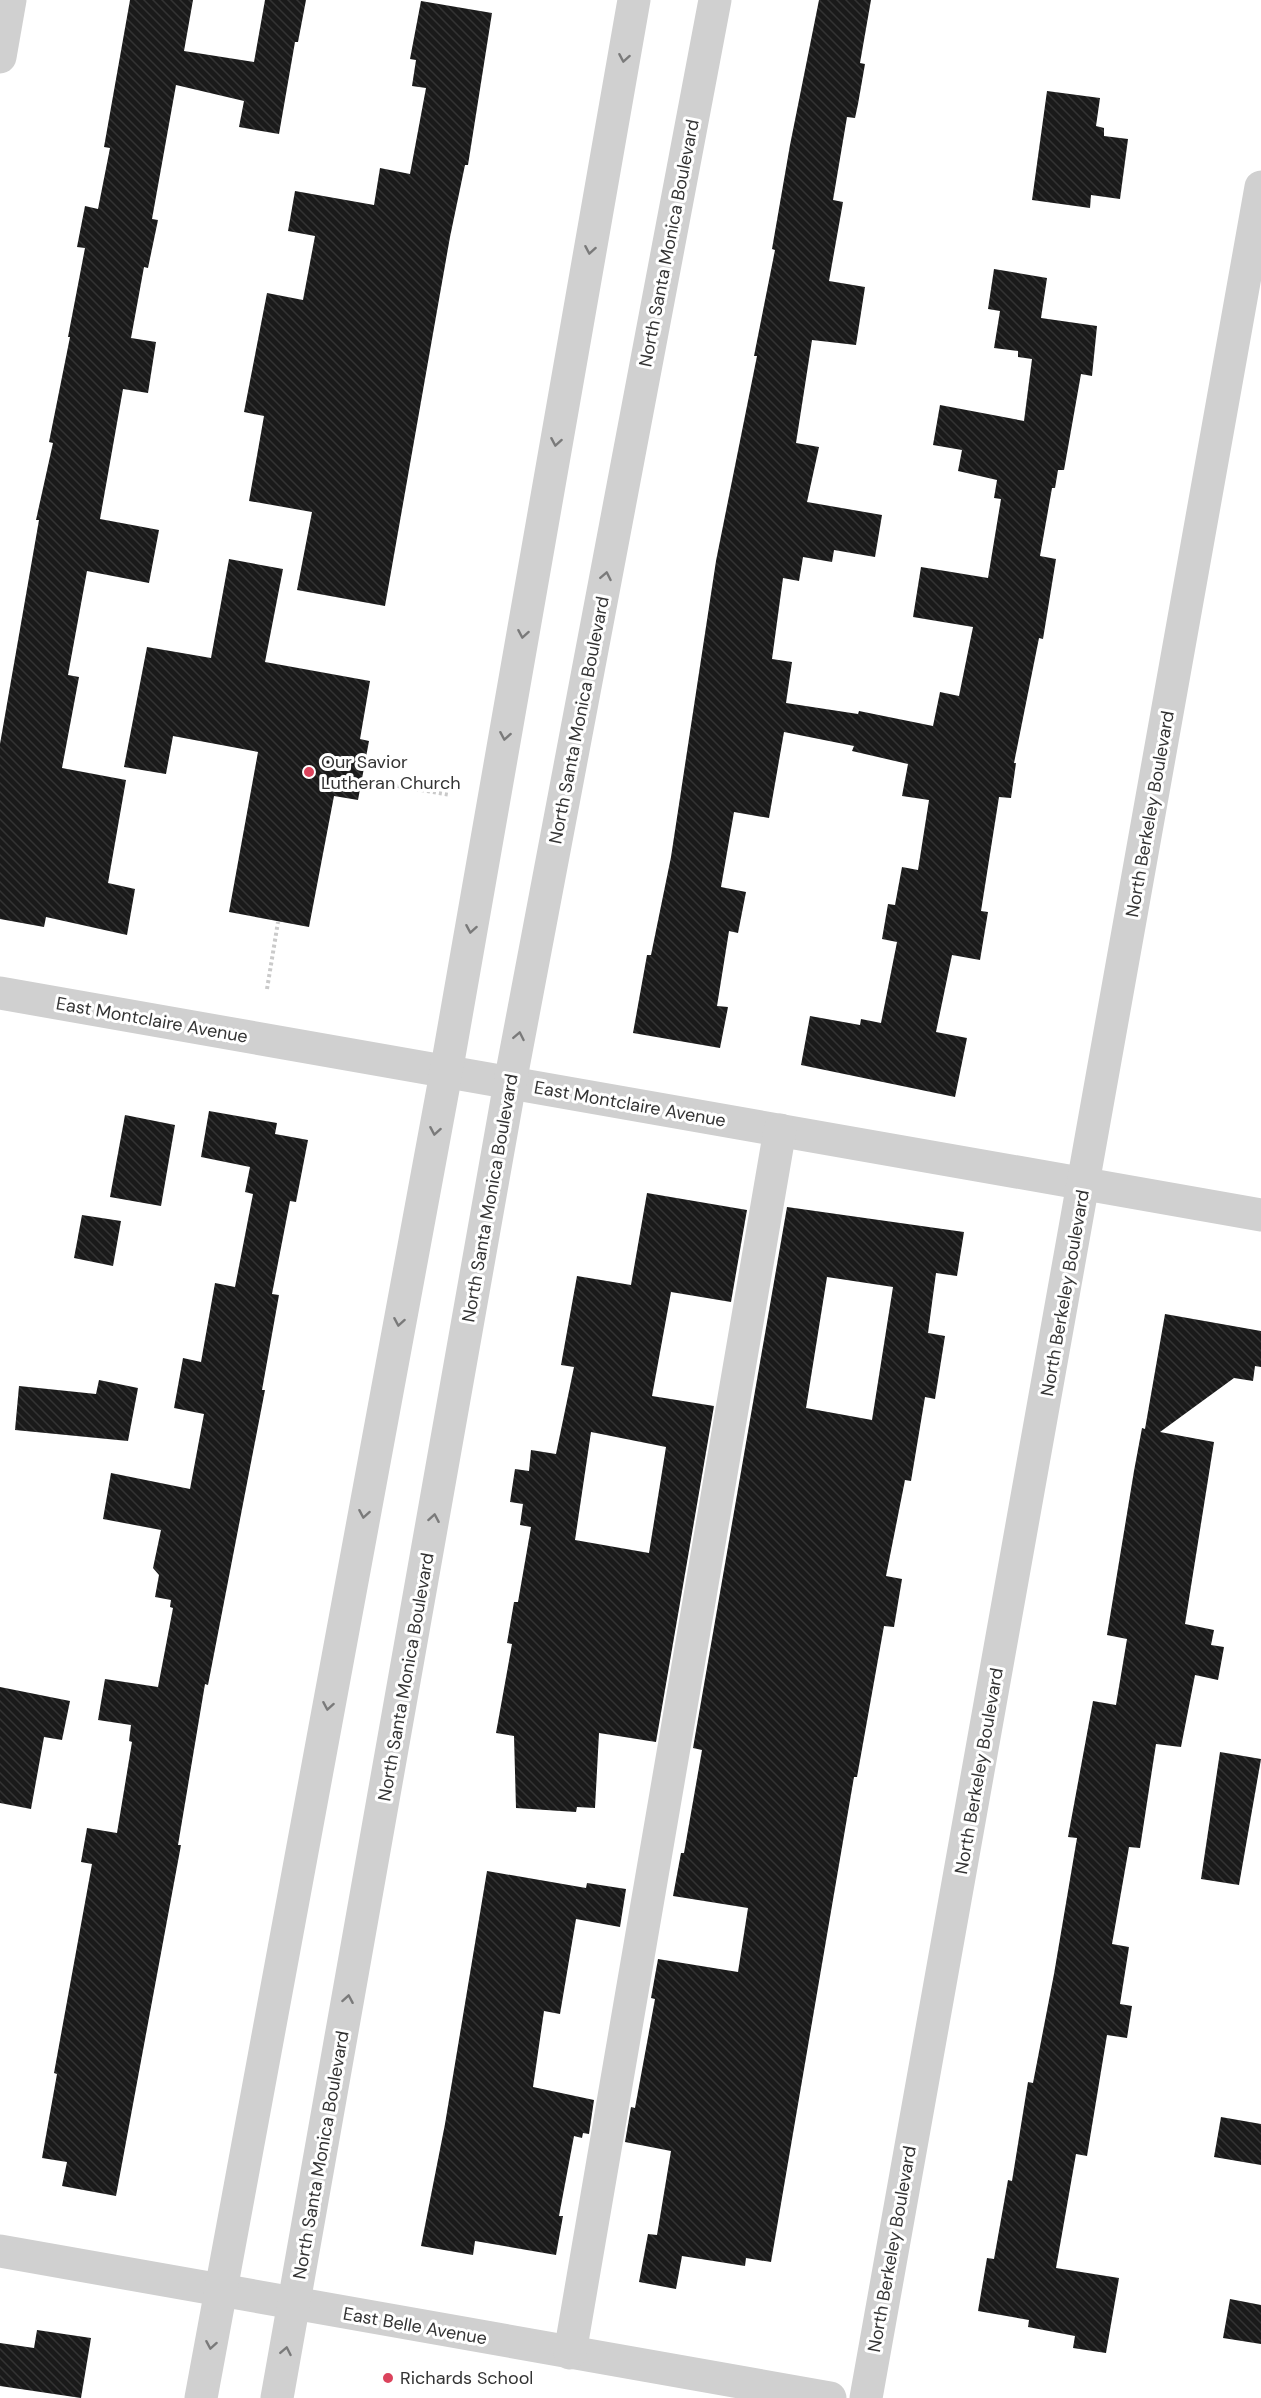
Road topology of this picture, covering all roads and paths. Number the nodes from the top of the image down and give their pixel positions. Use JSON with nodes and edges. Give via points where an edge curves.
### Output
{"nodes":[{"id":1,"x":10,"y":0,"type":"edge"},
{"id":2,"x":634,"y":0,"type":"edge"},
{"id":3,"x":715,"y":0,"type":"edge"},
{"id":4,"x":0,"y":57,"type":"edge"},
{"id":5,"x":1261,"y":187,"type":"edge"},
{"id":6,"x":362,"y":780,"type":"dead end"},
{"id":7,"x":450,"y":795,"type":"dead end"},
{"id":8,"x":278,"y":922,"type":"dead end"},
{"id":9,"x":267,"y":989,"type":"dead end"},
{"id":10,"x":0,"y":993,"type":"edge"},
{"id":11,"x":446,"y":1073,"type":"junction"},
{"id":12,"x":510,"y":1083,"type":"junction"},
{"id":13,"x":780,"y":1130,"type":"junction"},
{"id":14,"x":1085,"y":1184,"type":"junction"},
{"id":15,"x":1261,"y":1215,"type":"edge"},
{"id":16,"x":0,"y":2251,"type":"edge"},
{"id":17,"x":220,"y":2292,"type":"junction"},
{"id":18,"x":294,"y":2305,"type":"junction"},
{"id":19,"x":570,"y":2353,"type":"junction"},
{"id":20,"x":705,"y":2387,"type":"edge"},
{"id":21,"x":201,"y":2398,"type":"edge"},
{"id":22,"x":277,"y":2398,"type":"edge"},
{"id":23,"x":830,"y":2398,"type":"edge"},
{"id":24,"x":866,"y":2398,"type":"edge"}],
"edges":[{"from":1,"to":4,"type":"street"},
{"from":2,"to":11,"type":"street","one_way":true},
{"from":12,"to":3,"type":"street","name":"North Santa Monica Boulevard","one_way":true},
{"from":5,"to":14,"type":"street","name":"North Berkeley Boulevard"},
{"from":6,"to":7,"type":"path"},
{"from":8,"to":9,"type":"path"},
{"from":10,"to":11,"type":"street","name":"East Montclaire Avenue"},
{"from":11,"to":12,"type":"street","name":"East Montclaire Avenue"},
{"from":11,"to":17,"type":"street","one_way":true},
{"from":12,"to":13,"type":"street","name":"East Montclaire Avenue"},
{"from":18,"to":12,"type":"street","name":"North Santa Monica Boulevard","one_way":true},
{"from":13,"to":14,"type":"street","name":"East Montclaire Avenue"},
{"from":13,"to":19,"type":"street"},
{"from":14,"to":15,"type":"street","name":"East Montclaire Avenue"},
{"from":14,"to":24,"type":"street","name":"North Berkeley Boulevard"},
{"from":16,"to":17,"type":"street","name":"East Belle Avenue"},
{"from":17,"to":18,"type":"street","name":"East Belle Avenue"},
{"from":17,"to":21,"type":"street","one_way":true},
{"from":18,"to":19,"type":"street","name":"East Belle Avenue"},
{"from":22,"to":18,"type":"street","name":"North Santa Monica Boulevard","one_way":true},
{"from":19,"to":20,"type":"street","name":"East Belle Avenue"},
{"from":20,"to":23,"type":"street","name":"East Belle Avenue"}]}
